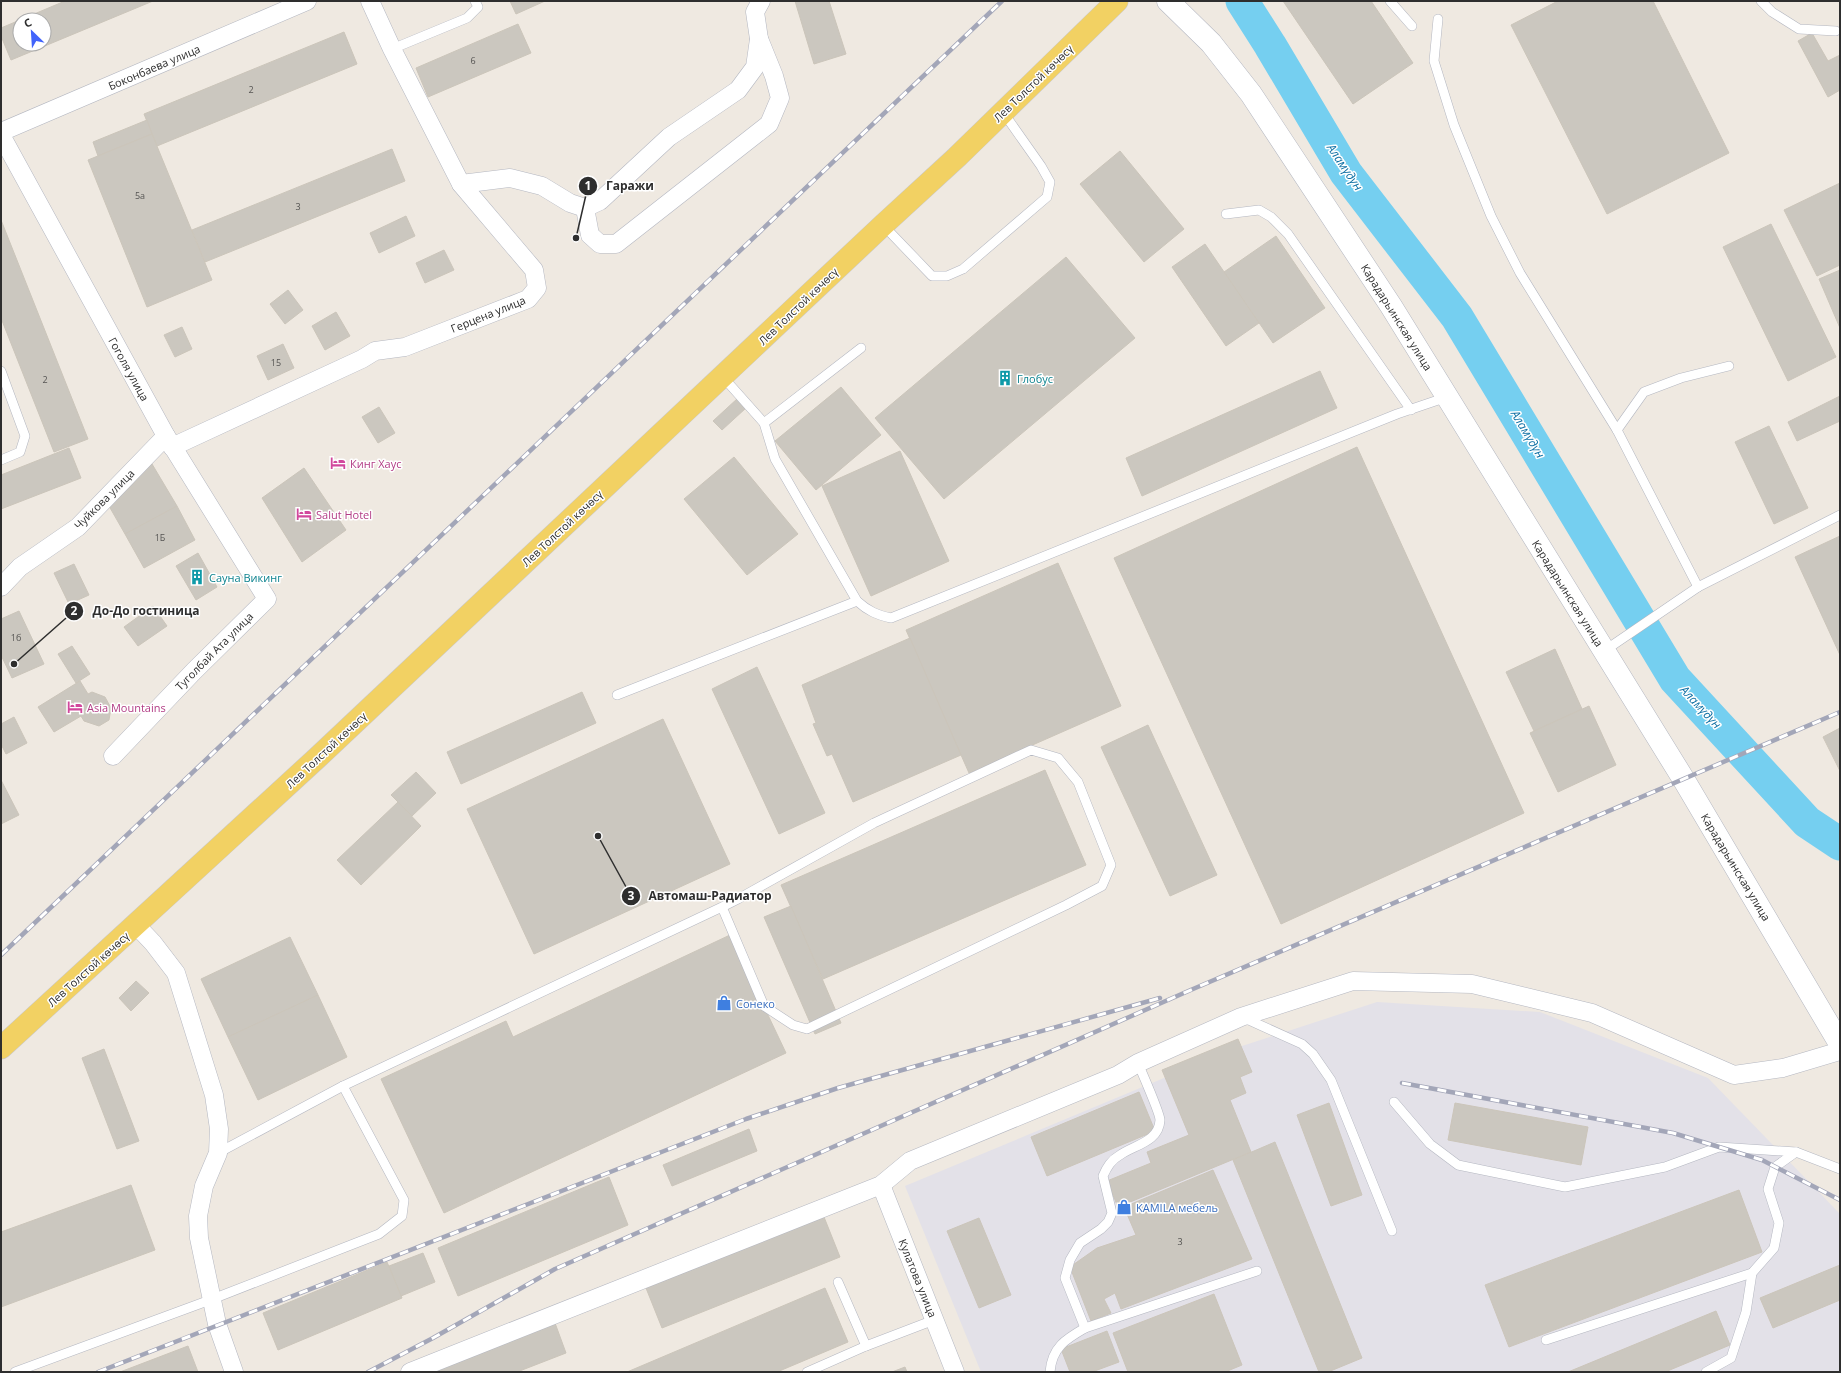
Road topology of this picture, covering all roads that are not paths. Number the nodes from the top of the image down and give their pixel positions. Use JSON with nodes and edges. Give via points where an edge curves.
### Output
{"nodes":[{"id":1,"x":308,"y":1,"type":"edge"},
{"id":2,"x":370,"y":1,"type":"edge"},
{"id":3,"x":475,"y":1,"type":"edge"},
{"id":4,"x":761,"y":1,"type":"edge"},
{"id":5,"x":1117,"y":1,"type":"edge"},
{"id":6,"x":1168,"y":1,"type":"edge"},
{"id":7,"x":1390,"y":1,"type":"edge"},
{"id":8,"x":1761,"y":1,"type":"edge"},
{"id":9,"x":1438,"y":19,"type":"dead end"},
{"id":10,"x":1412,"y":26,"type":"dead end"},
{"id":11,"x":1836,"y":32,"type":"dead end"},
{"id":12,"x":759,"y":39,"type":"junction"},
{"id":13,"x":392,"y":49,"type":"junction"},
{"id":14,"x":1003,"y":112,"type":"junction"},
{"id":15,"x":1,"y":133,"type":"edge"},
{"id":16,"x":460,"y":184,"type":"junction"},
{"id":17,"x":585,"y":208,"type":"junction"},
{"id":18,"x":1226,"y":214,"type":"dead end"},
{"id":19,"x":883,"y":225,"type":"junction"},
{"id":20,"x":861,"y":348,"type":"dead end"},
{"id":21,"x":1729,"y":366,"type":"dead end"},
{"id":22,"x":1,"y":371,"type":"edge"},
{"id":23,"x":723,"y":377,"type":"junction"},
{"id":24,"x":1447,"y":397,"type":"junction"},
{"id":25,"x":1411,"y":410,"type":"junction"},
{"id":26,"x":764,"y":423,"type":"junction"},
{"id":27,"x":1617,"y":430,"type":"junction"},
{"id":28,"x":169,"y":442,"type":"junction"},
{"id":29,"x":1,"y":460,"type":"edge"},
{"id":30,"x":1840,"y":515,"type":"edge"},
{"id":31,"x":1698,"y":586,"type":"junction"},
{"id":32,"x":1,"y":587,"type":"edge"},
{"id":33,"x":266,"y":599,"type":"joint"},
{"id":34,"x":857,"y":601,"type":"junction"},
{"id":35,"x":1611,"y":646,"type":"junction"},
{"id":36,"x":617,"y":695,"type":"dead end"},
{"id":37,"x":113,"y":756,"type":"dead end"},
{"id":38,"x":722,"y":907,"type":"junction"},
{"id":39,"x":136,"y":925,"type":"junction"},
{"id":40,"x":1241,"y":1017,"type":"junction"},
{"id":41,"x":1840,"y":1044,"type":"edge"},
{"id":42,"x":1,"y":1048,"type":"edge"},
{"id":43,"x":1840,"y":1051,"type":"edge"},
{"id":44,"x":1138,"y":1063,"type":"junction"},
{"id":45,"x":343,"y":1086,"type":"junction"},
{"id":46,"x":1394,"y":1102,"type":"dead end"},
{"id":47,"x":1796,"y":1152,"type":"junction"},
{"id":48,"x":218,"y":1153,"type":"junction"},
{"id":49,"x":1840,"y":1169,"type":"edge"},
{"id":50,"x":881,"y":1185,"type":"junction"},
{"id":51,"x":1392,"y":1231,"type":"dead end"},
{"id":52,"x":1257,"y":1270,"type":"dead end"},
{"id":53,"x":1752,"y":1273,"type":"junction"},
{"id":54,"x":838,"y":1282,"type":"dead end"},
{"id":55,"x":210,"y":1300,"type":"junction"},
{"id":56,"x":934,"y":1320,"type":"junction"},
{"id":57,"x":1085,"y":1328,"type":"junction"},
{"id":58,"x":1546,"y":1340,"type":"dead end"},
{"id":59,"x":866,"y":1346,"type":"junction"},
{"id":60,"x":15,"y":1372,"type":"edge"},
{"id":61,"x":234,"y":1372,"type":"edge"},
{"id":62,"x":410,"y":1372,"type":"edge"},
{"id":63,"x":807,"y":1372,"type":"edge"},
{"id":64,"x":955,"y":1372,"type":"edge"},
{"id":65,"x":1050,"y":1372,"type":"edge"},
{"id":66,"x":1706,"y":1372,"type":"edge"}],
"edges":[{"from":1,"to":15,"type":"street","name":"Боконбаева улица"},
{"from":2,"to":13,"type":"street","name":"Герцена улица"},
{"from":3,"to":13,"type":"lane","via":[[478,7],[467,18]]},
{"from":4,"to":12,"type":"street","via":[[755,12]]},
{"from":5,"to":14,"type":"main road","name":"Лев Толстой көчөсү"},
{"from":6,"to":24,"type":"street","name":"Карадарьинская улица","via":[[1211,43],[1251,94],[1391,306]]},
{"from":7,"to":10,"type":"lane"},
{"from":8,"to":11,"type":"lane","via":[[1772,12],[1799,29]]},
{"from":9,"to":27,"type":"lane","via":[[1434,61],[1454,125],[1491,216],[1520,273]]},
{"from":12,"to":17,"type":"street","via":[[755,67],[738,90],[668,137],[600,201]]},
{"from":12,"to":17,"type":"street","via":[[780,98],[769,124],[616,244],[600,244],[590,235]]},
{"from":13,"to":16,"type":"street","name":"Герцена улица"},
{"from":14,"to":19,"type":"main road","name":"Лев Толстой көчөсү"},
{"from":14,"to":19,"type":"lane","via":[[1050,182],[1047,197],[963,269],[947,276],[932,276]]},
{"from":15,"to":28,"type":"street","name":"Гоголя улица"},
{"from":16,"to":17,"type":"street","via":[[510,178],[542,186],[570,203]]},
{"from":16,"to":28,"type":"street","name":"Герцена улица","via":[[534,270],[537,288],[528,299],[405,347],[376,351],[362,360]]},
{"from":18,"to":25,"type":"lane","via":[[1259,210],[1271,217],[1288,234]]},
{"from":19,"to":23,"type":"main road","name":"Лев Толстой көчөсү"},
{"from":20,"to":26,"type":"lane"},
{"from":21,"to":27,"type":"lane","via":[[1681,378],[1644,392]]},
{"from":22,"to":29,"type":"lane","via":[[25,436],[20,452]]},
{"from":23,"to":26,"type":"lane"},
{"from":23,"to":39,"type":"main road","name":"Лев Толстой көчөсү"},
{"from":24,"to":25,"type":"lane"},
{"from":24,"to":35,"type":"street","name":"Карадарьинская улица"},
{"from":25,"to":34,"type":"lane","via":[[891,618],[876,614]]},
{"from":26,"to":34,"type":"lane","via":[[775,459]]},
{"from":27,"to":31,"type":"lane"},
{"from":28,"to":32,"type":"street","name":"Чуйкова улица","via":[[78,527],[20,567]]},
{"from":28,"to":33,"type":"street","name":"Гоголя улица"},
{"from":30,"to":31,"type":"lane"},
{"from":31,"to":35,"type":"lane"},
{"from":33,"to":37,"type":"street","name":"Туголбай Ата улица"},
{"from":34,"to":36,"type":"lane"},
{"from":35,"to":41,"type":"street","name":"Карадарьинская улица","via":[[1684,780]]},
{"from":38,"to":38,"type":"lane","via":[[874,823],[1031,750],[1058,758],[1078,782],[1112,865],[1102,886],[807,1029],[793,1025],[764,1006]]},
{"from":38,"to":45,"type":"lane"},
{"from":39,"to":42,"type":"main road","name":"Лев Толстой көчөсү"},
{"from":39,"to":48,"type":"street","via":[[176,973],[214,1095],[219,1130]]},
{"from":40,"to":43,"type":"street","via":[[1353,981],[1472,984],[1592,1013],[1734,1076],[1783,1068]]},
{"from":40,"to":44,"type":"street"},
{"from":40,"to":51,"type":"lane","via":[[1302,1044],[1313,1054],[1331,1080]]},
{"from":44,"to":50,"type":"street","via":[[1118,1075],[910,1161]]},
{"from":44,"to":57,"type":"lane","via":[[1160,1120],[1156,1133],[1148,1141],[1120,1154],[1109,1164],[1103,1176],[1112,1213],[1101,1229],[1080,1243],[1070,1260],[1065,1278]]},
{"from":45,"to":48,"type":"lane"},
{"from":45,"to":55,"type":"lane","via":[[404,1200],[402,1216],[379,1234]]},
{"from":46,"to":47,"type":"lane","via":[[1430,1144],[1458,1166],[1565,1187],[1665,1167],[1719,1147]]},
{"from":47,"to":49,"type":"lane"},
{"from":47,"to":53,"type":"lane","via":[[1775,1167],[1768,1189],[1779,1223],[1774,1248]]},
{"from":48,"to":55,"type":"street","via":[[204,1186],[198,1216],[199,1238]]},
{"from":50,"to":56,"type":"street","name":"Кулатова улица"},
{"from":50,"to":62,"type":"street"},
{"from":52,"to":57,"type":"lane"},
{"from":53,"to":58,"type":"lane"},
{"from":53,"to":66,"type":"lane","via":[[1746,1312],[1731,1358]]},
{"from":54,"to":59,"type":"lane"},
{"from":55,"to":60,"type":"lane"},
{"from":55,"to":61,"type":"street"},
{"from":56,"to":59,"type":"lane"},
{"from":56,"to":64,"type":"street","name":"Кулатова улица"},
{"from":57,"to":65,"type":"lane","via":[[1063,1341],[1051,1361]]},
{"from":59,"to":63,"type":"lane"}]}
